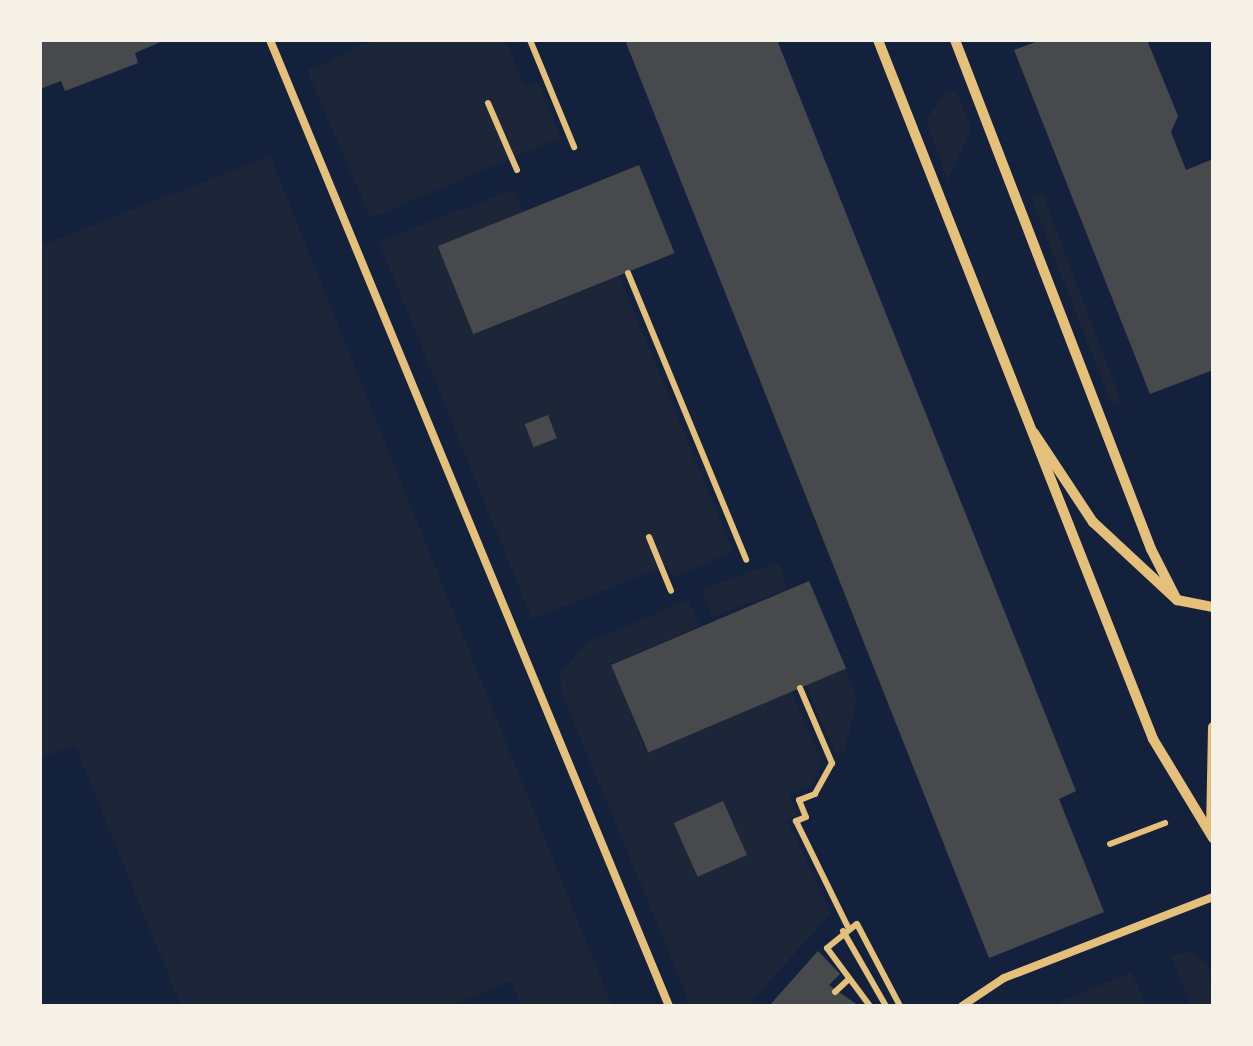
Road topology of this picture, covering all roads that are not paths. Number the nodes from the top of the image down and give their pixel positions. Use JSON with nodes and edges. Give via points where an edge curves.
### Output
{"nodes":[{"id":1,"x":270,"y":40,"type":"edge"},
{"id":2,"x":878,"y":40,"type":"edge"},
{"id":3,"x":955,"y":40,"type":"edge"},
{"id":4,"x":1020,"y":411,"type":"junction"},
{"id":5,"x":1177,"y":600,"type":"junction"},
{"id":6,"x":1213,"y":606,"type":"edge"},
{"id":7,"x":1213,"y":726,"type":"edge"},
{"id":8,"x":1212,"y":835,"type":"edge"},
{"id":9,"x":1213,"y":898,"type":"edge"},
{"id":10,"x":669,"y":1006,"type":"edge"},
{"id":11,"x":962,"y":1006,"type":"edge"}],
"edges":[{"from":1,"to":10,"type":"lane"},
{"from":2,"to":4,"type":"street"},
{"from":3,"to":5,"type":"street","via":[[1151,549]]},
{"from":4,"to":5,"type":"street","via":[[1093,522]]},
{"from":4,"to":8,"type":"street","via":[[1153,739]]},
{"from":5,"to":6,"type":"street"},
{"from":7,"to":8,"type":"street"},
{"from":9,"to":11,"type":"lane","via":[[1004,978]]}]}
